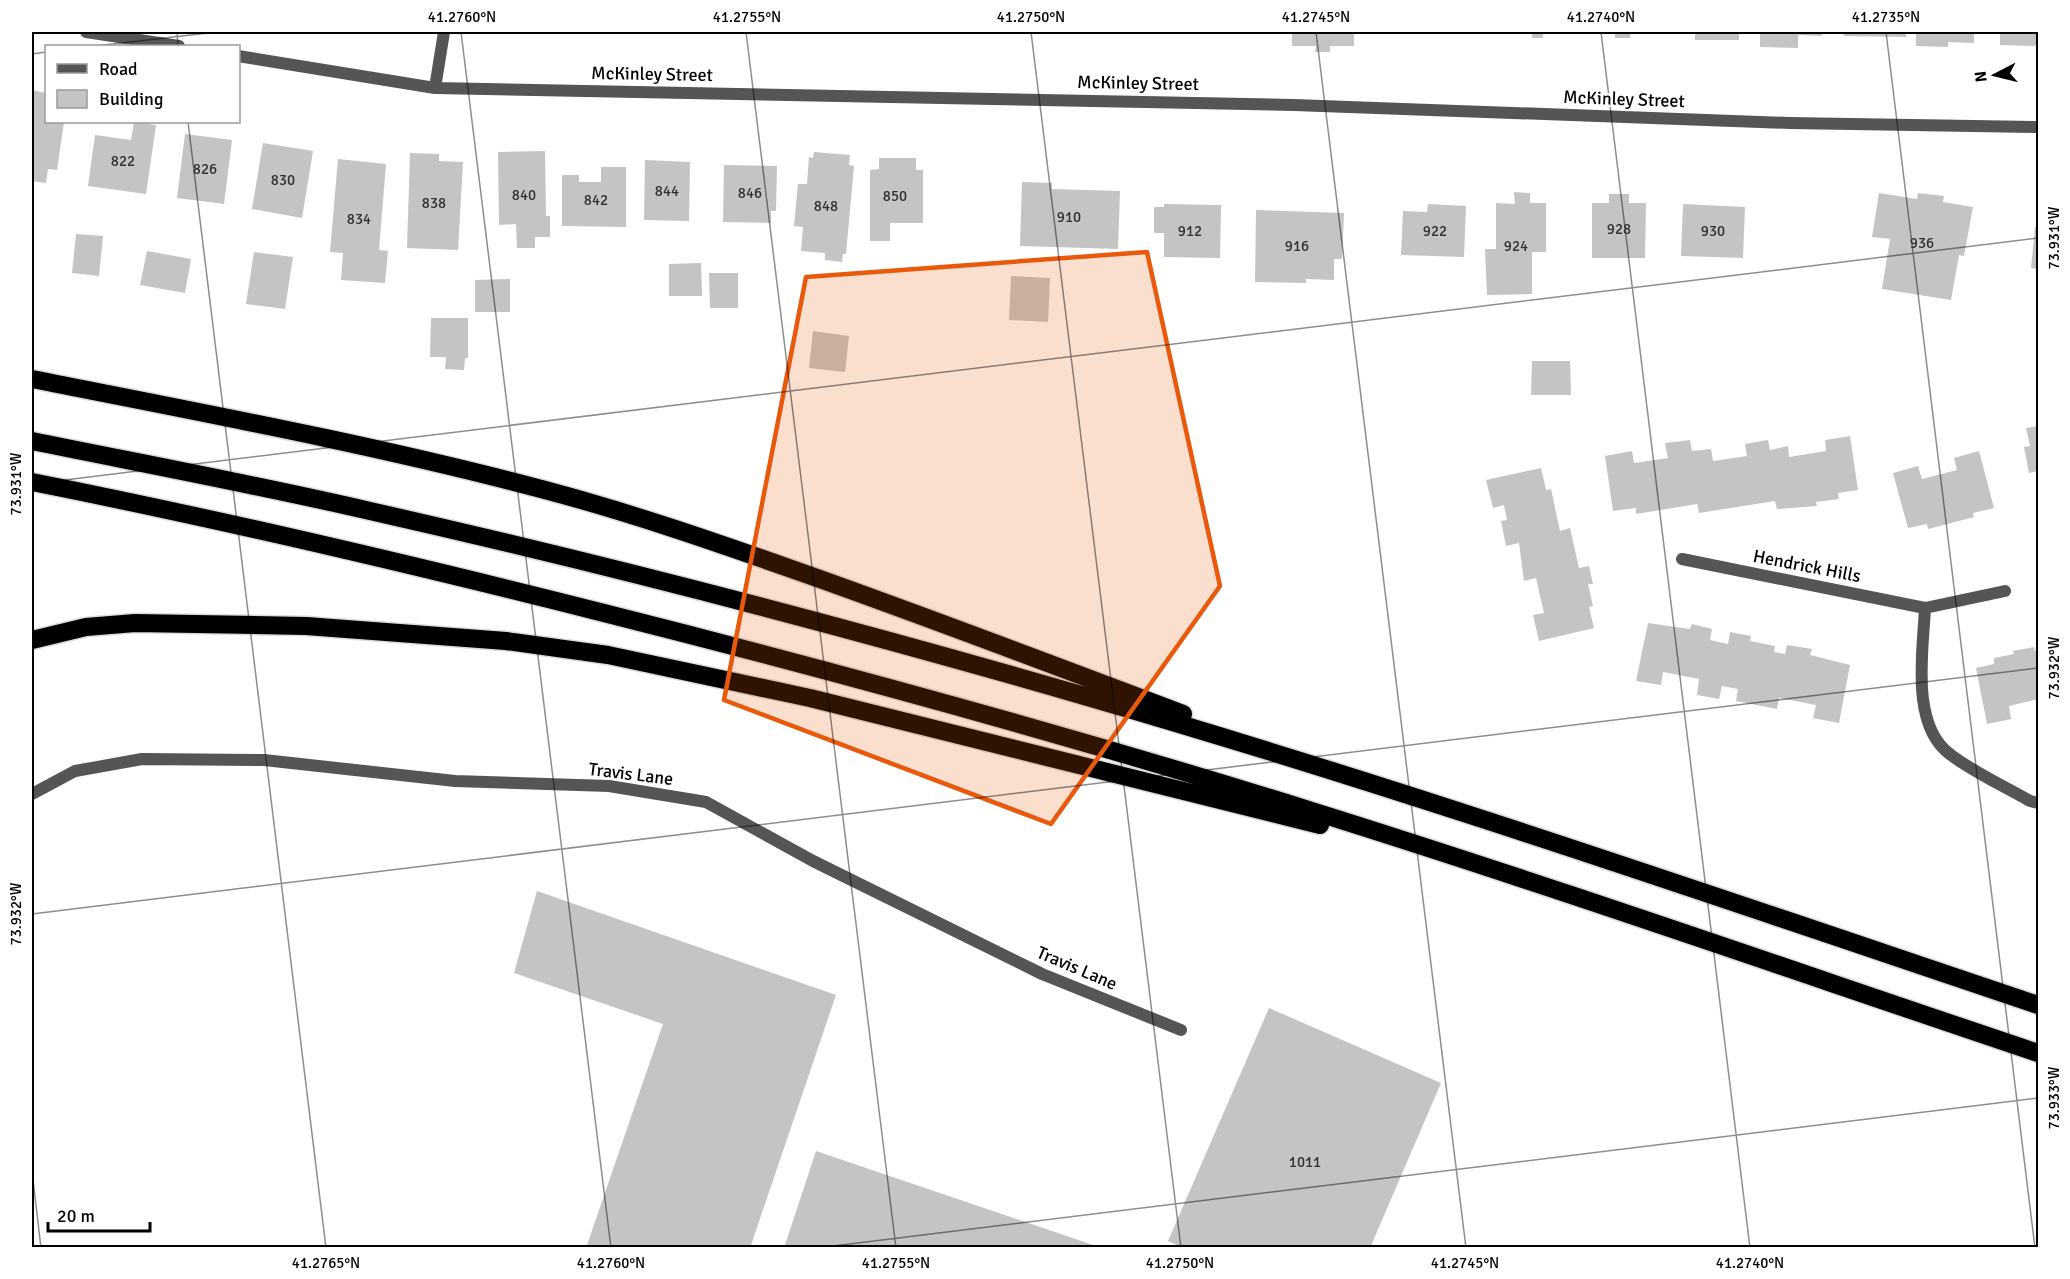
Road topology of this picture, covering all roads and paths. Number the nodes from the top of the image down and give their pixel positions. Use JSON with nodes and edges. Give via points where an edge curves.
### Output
{"nodes":[{"id":1,"x":86,"y":32,"type":"edge"},
{"id":2,"x":444,"y":32,"type":"edge"},
{"id":3,"x":172,"y":45,"type":"edge"},
{"id":4,"x":240,"y":56,"type":"edge"},
{"id":5,"x":435,"y":88,"type":"junction"},
{"id":6,"x":2038,"y":127,"type":"edge"},
{"id":7,"x":32,"y":379,"type":"edge"},
{"id":8,"x":32,"y":441,"type":"edge"},
{"id":9,"x":32,"y":482,"type":"edge"},
{"id":10,"x":1682,"y":559,"type":"dead end"},
{"id":11,"x":2006,"y":591,"type":"dead end"},
{"id":12,"x":1925,"y":608,"type":"junction"},
{"id":13,"x":32,"y":640,"type":"edge"},
{"id":14,"x":1322,"y":767,"type":"junction"},
{"id":15,"x":32,"y":794,"type":"edge"},
{"id":16,"x":2038,"y":803,"type":"edge"},
{"id":17,"x":1482,"y":866,"type":"junction"},
{"id":18,"x":2038,"y":1005,"type":"edge"},
{"id":19,"x":1181,"y":1030,"type":"dead end"},
{"id":20,"x":2038,"y":1053,"type":"edge"}],
"edges":[{"from":1,"to":3,"type":"street"},
{"from":2,"to":5,"type":"street"},
{"from":4,"to":5,"type":"street","name":"McKinley Street"},
{"from":5,"to":6,"type":"street","name":"McKinley Street","via":[[1259,104],[1790,123]]},
{"from":7,"to":14,"type":"highway","via":[[453,467],[623,513],[879,600]]},
{"from":8,"to":14,"type":"highway","via":[[366,510],[669,583],[968,662]]},
{"from":9,"to":17,"type":"highway","via":[[357,552],[725,643],[1077,740]]},
{"from":10,"to":12,"type":"street","name":"Hendrick Hills"},
{"from":11,"to":12,"type":"street","name":"Hendrick Hills"},
{"from":12,"to":16,"type":"street","via":[[1921,679],[1925,713],[1935,739],[1949,755]]},
{"from":13,"to":17,"type":"highway","via":[[86,627],[135,623],[306,626],[506,641],[608,655],[810,698]]},
{"from":14,"to":18,"type":"highway"},
{"from":15,"to":19,"type":"street","name":"Travis Lane","via":[[75,771],[142,759],[264,760],[455,781],[609,786],[706,802],[813,861],[1042,974]]},
{"from":17,"to":20,"type":"highway"}]}
